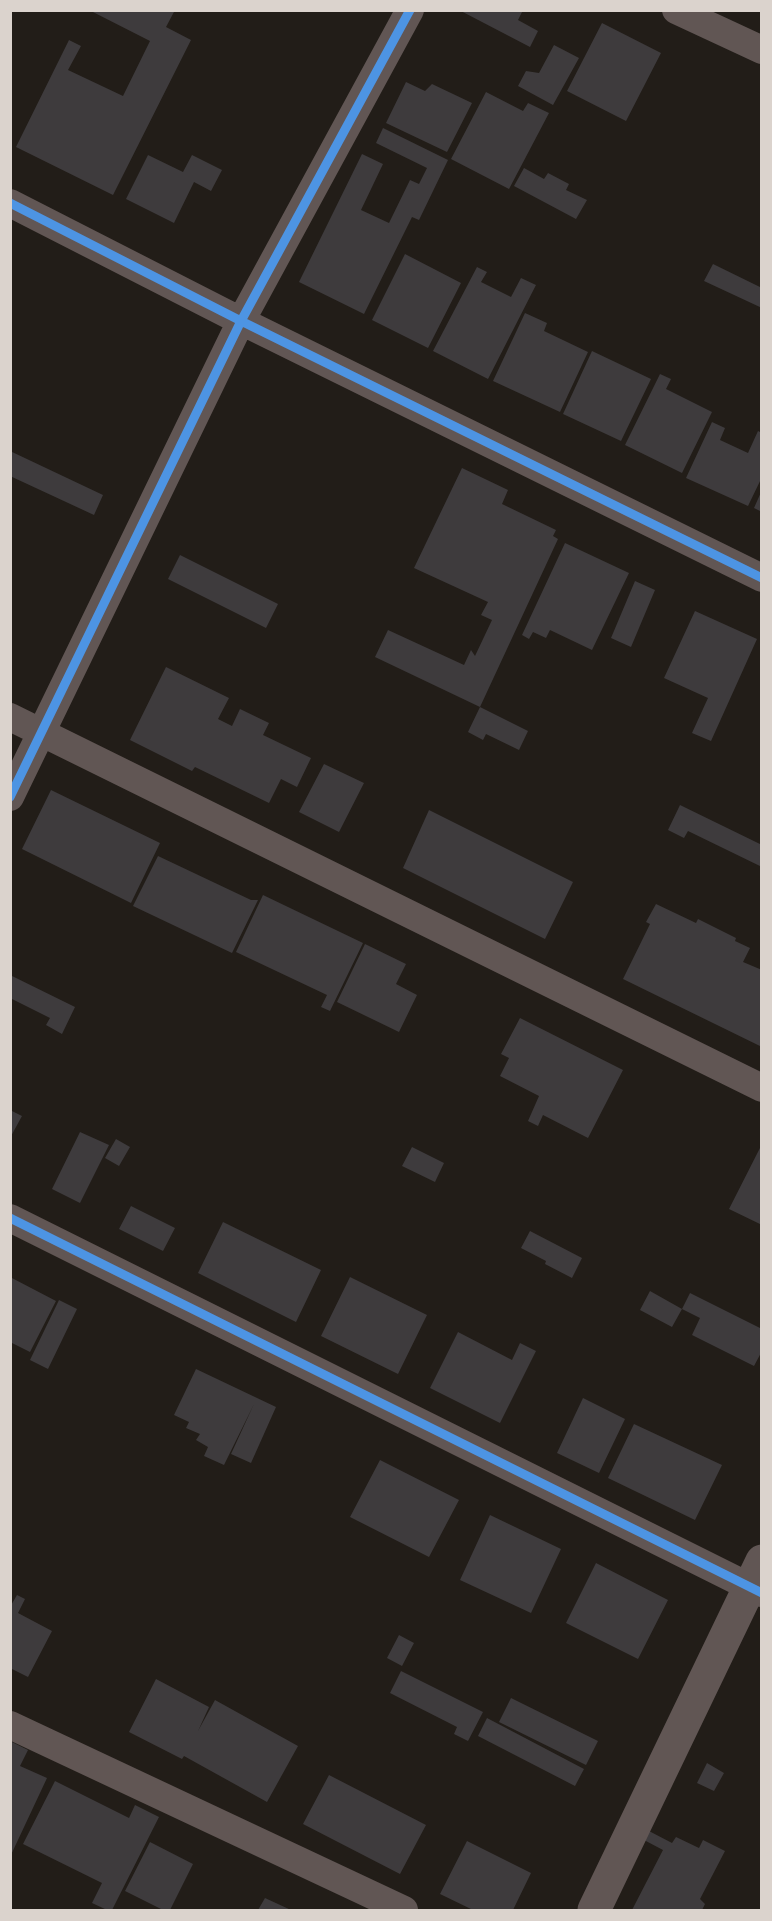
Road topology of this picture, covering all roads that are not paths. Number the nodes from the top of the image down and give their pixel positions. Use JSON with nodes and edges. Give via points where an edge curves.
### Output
{"nodes":[{"id":1,"x":410,"y":10,"type":"edge"},
{"id":2,"x":676,"y":10,"type":"edge"},
{"id":3,"x":762,"y":50,"type":"edge"},
{"id":4,"x":10,"y":203,"type":"edge"},
{"id":5,"x":241,"y":321,"type":"junction"},
{"id":6,"x":762,"y":578,"type":"edge"},
{"id":7,"x":10,"y":717,"type":"edge"},
{"id":8,"x":42,"y":733,"type":"junction"},
{"id":9,"x":10,"y":796,"type":"edge"},
{"id":10,"x":762,"y":1088,"type":"edge"},
{"id":11,"x":10,"y":1218,"type":"edge"},
{"id":12,"x":757,"y":1580,"type":"edge"},
{"id":13,"x":10,"y":1725,"type":"edge"},
{"id":14,"x":404,"y":1911,"type":"edge"},
{"id":15,"x":594,"y":1911,"type":"edge"}],
"edges":[{"from":1,"to":5,"type":"street"},
{"from":2,"to":3,"type":"street"},
{"from":4,"to":5,"type":"street"},
{"from":5,"to":6,"type":"street"},
{"from":5,"to":8,"type":"street"},
{"from":7,"to":8,"type":"street"},
{"from":8,"to":9,"type":"street"},
{"from":8,"to":10,"type":"street"},
{"from":11,"to":12,"type":"street"},
{"from":12,"to":15,"type":"street"},
{"from":13,"to":14,"type":"street"}]}
